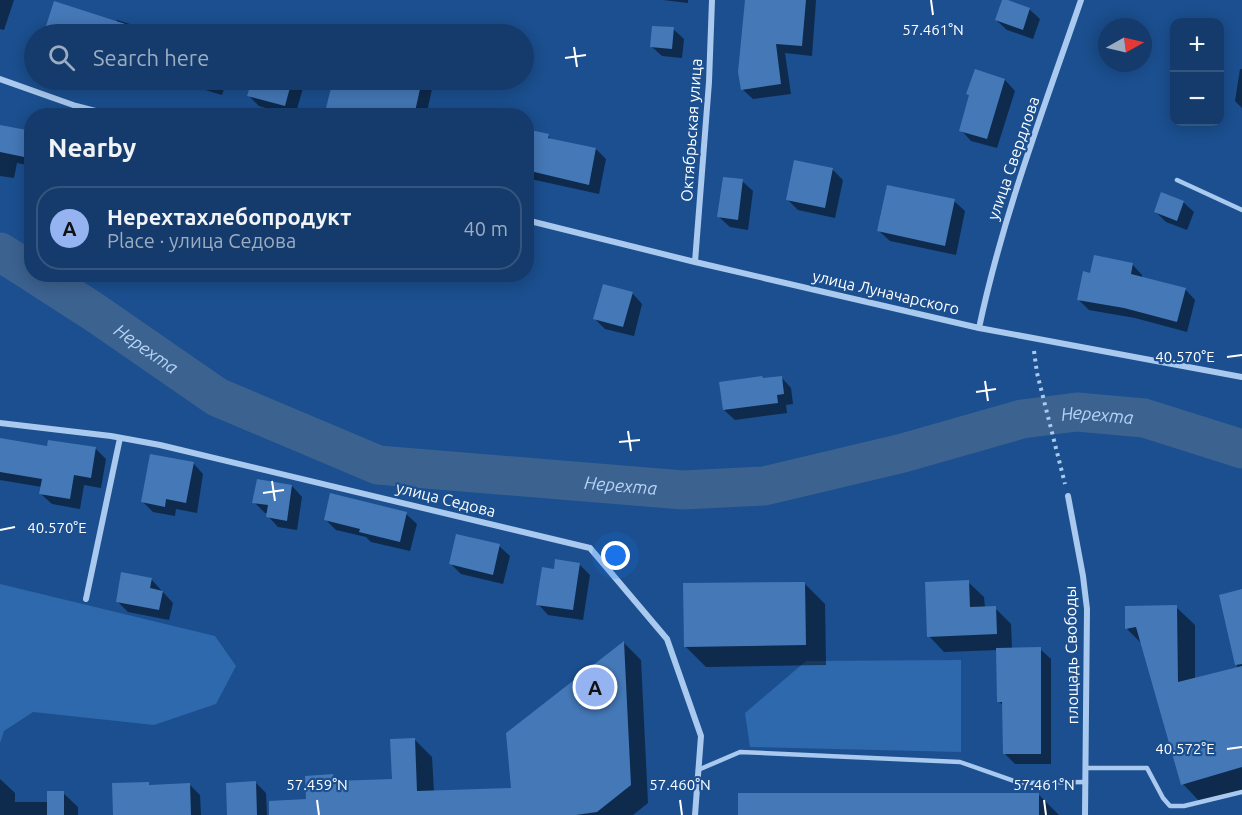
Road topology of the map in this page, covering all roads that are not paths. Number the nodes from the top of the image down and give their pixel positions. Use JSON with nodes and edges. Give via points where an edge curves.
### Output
{"nodes":[{"id":1,"x":712,"y":0,"type":"edge"},
{"id":2,"x":1081,"y":0,"type":"edge"},
{"id":3,"x":0,"y":79,"type":"edge"},
{"id":4,"x":24,"y":88,"type":"edge"},
{"id":5,"x":31,"y":90,"type":"edge"},
{"id":6,"x":84,"y":108,"type":"edge"},
{"id":7,"x":1177,"y":180,"type":"dead end"},
{"id":8,"x":1242,"y":210,"type":"edge"},
{"id":9,"x":534,"y":222,"type":"edge"},
{"id":10,"x":695,"y":262,"type":"junction"},
{"id":11,"x":979,"y":328,"type":"junction"},
{"id":12,"x":1242,"y":377,"type":"edge"},
{"id":13,"x":0,"y":423,"type":"edge"},
{"id":14,"x":120,"y":438,"type":"junction"},
{"id":15,"x":1068,"y":496,"type":"road end"},
{"id":16,"x":87,"y":599,"type":"dead end"},
{"id":17,"x":1086,"y":768,"type":"junction"},
{"id":18,"x":698,"y":770,"type":"junction"},
{"id":19,"x":1086,"y":782,"type":"junction"},
{"id":20,"x":1242,"y":792,"type":"edge"},
{"id":21,"x":696,"y":815,"type":"edge"},
{"id":22,"x":1085,"y":815,"type":"edge"}],
"edges":[{"from":1,"to":10,"type":"street","name":"Октябрьская улица"},
{"from":2,"to":11,"type":"street","name":"улица Свердлова","via":[[1006,219]]},
{"from":3,"to":4,"type":"street"},
{"from":5,"to":6,"type":"street"},
{"from":7,"to":8,"type":"lane"},
{"from":9,"to":10,"type":"street","name":"улица Луначарского"},
{"from":10,"to":11,"type":"street","name":"улица Луначарского"},
{"from":11,"to":12,"type":"street","name":"улица Луначарского"},
{"from":13,"to":14,"type":"street","name":"улица Седова"},
{"from":14,"to":16,"type":"street"},
{"from":14,"to":18,"type":"street","name":"улица Седова","via":[[590,548],[667,639],[701,736]]},
{"from":15,"to":17,"type":"street","name":"площадь Свободы","via":[[1086,609]]},
{"from":17,"to":19,"type":"street","name":"площадь Свободы"},
{"from":17,"to":20,"type":"lane","via":[[1147,768],[1170,806]]},
{"from":18,"to":19,"type":"lane","via":[[740,752],[960,762],[1020,783]]},
{"from":18,"to":21,"type":"street","name":"улица Седова"},
{"from":19,"to":22,"type":"street","name":"площадь Свободы"}]}
